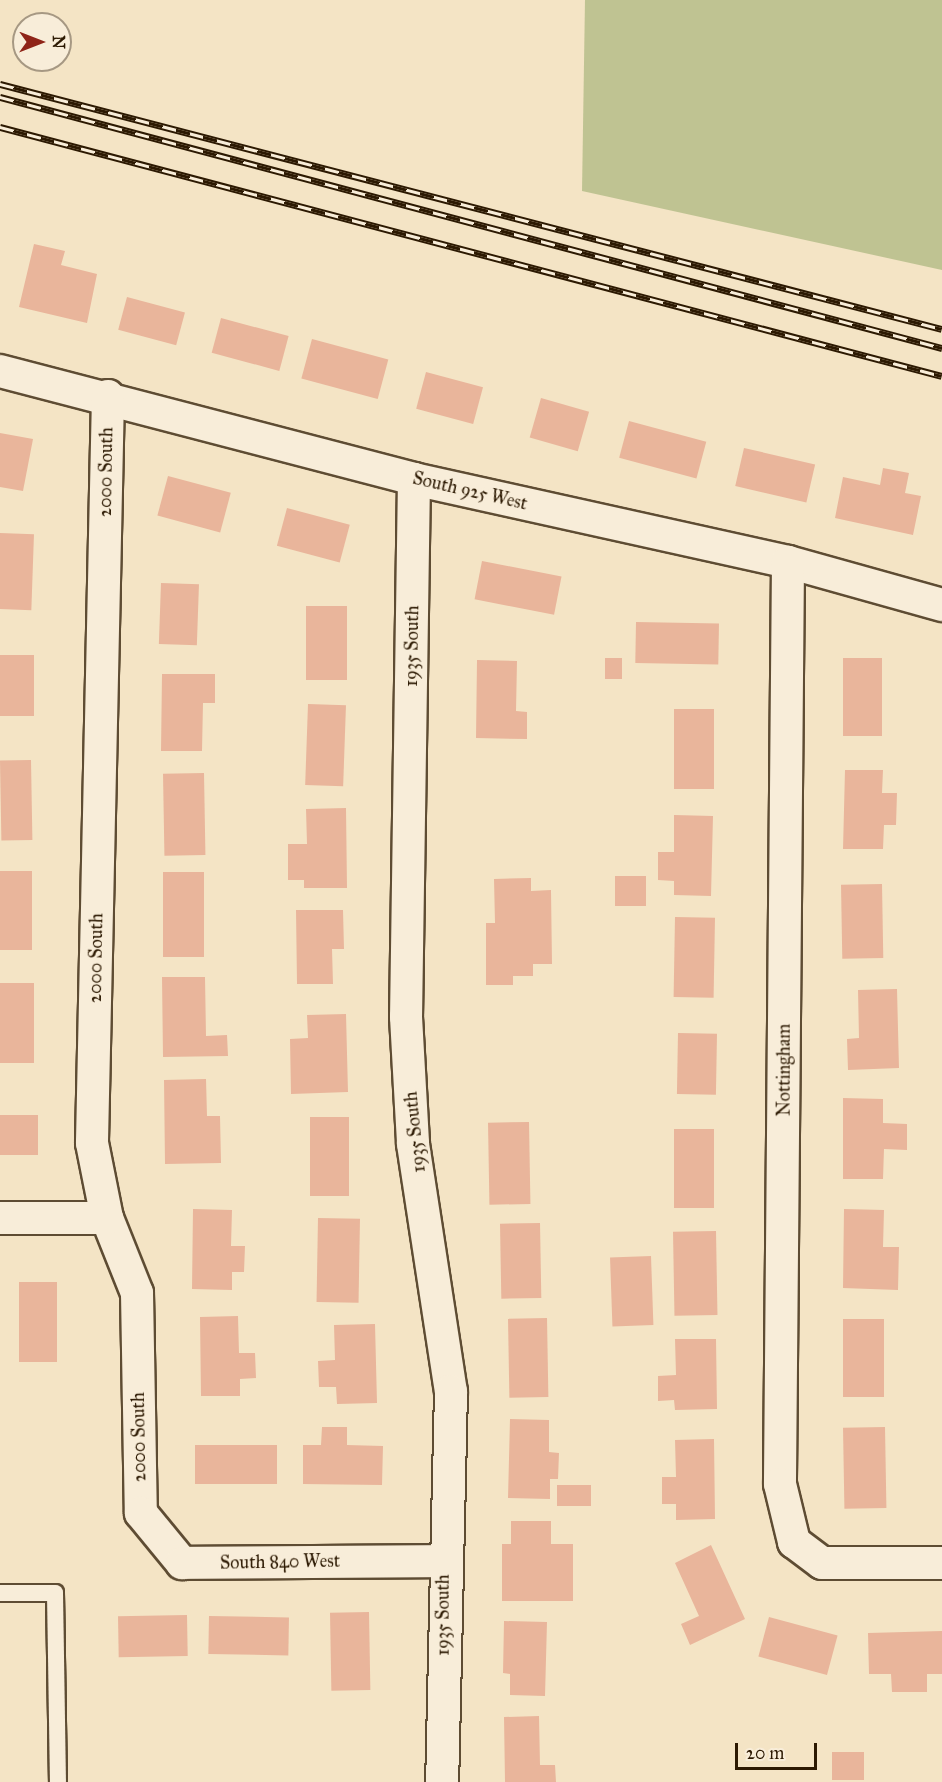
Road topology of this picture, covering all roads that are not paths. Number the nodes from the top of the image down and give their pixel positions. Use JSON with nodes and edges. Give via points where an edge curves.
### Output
{"nodes":[{"id":1,"x":0,"y":371,"type":"edge"},
{"id":2,"x":108,"y":396,"type":"junction"},
{"id":3,"x":414,"y":479,"type":"junction"},
{"id":4,"x":788,"y":562,"type":"junction"},
{"id":5,"x":942,"y":605,"type":"edge"},
{"id":6,"x":0,"y":1218,"type":"edge"},
{"id":7,"x":107,"y":1218,"type":"junction"},
{"id":8,"x":141,"y":1513,"type":"joint"},
{"id":9,"x":443,"y":1561,"type":"junction"},
{"id":10,"x":942,"y":1563,"type":"edge"},
{"id":11,"x":0,"y":1593,"type":"edge"},
{"id":12,"x":58,"y":1782,"type":"edge"},
{"id":13,"x":442,"y":1782,"type":"edge"}],
"edges":[{"from":1,"to":2,"type":"street","name":"South 925 West"},
{"from":2,"to":3,"type":"street","name":"South 925 West"},
{"from":2,"to":7,"type":"street","name":"2000 South","via":[[92,1143]]},
{"from":3,"to":4,"type":"street","name":"South 925 West"},
{"from":3,"to":9,"type":"street","name":"1935 South","via":[[406,1017],[413,1144],[451,1391]]},
{"from":4,"to":5,"type":"street","name":"South 925 West"},
{"from":4,"to":10,"type":"street","name":"Nottingham","via":[[780,1484],[794,1542],[822,1563]]},
{"from":6,"to":7,"type":"street"},
{"from":7,"to":8,"type":"street","name":"2000 South","via":[[137,1293]]},
{"from":8,"to":9,"type":"street","name":"South 840 West","via":[[182,1563]]},
{"from":9,"to":13,"type":"street","name":"1935 South"},
{"from":11,"to":12,"type":"lane","via":[[55,1593]]}]}
